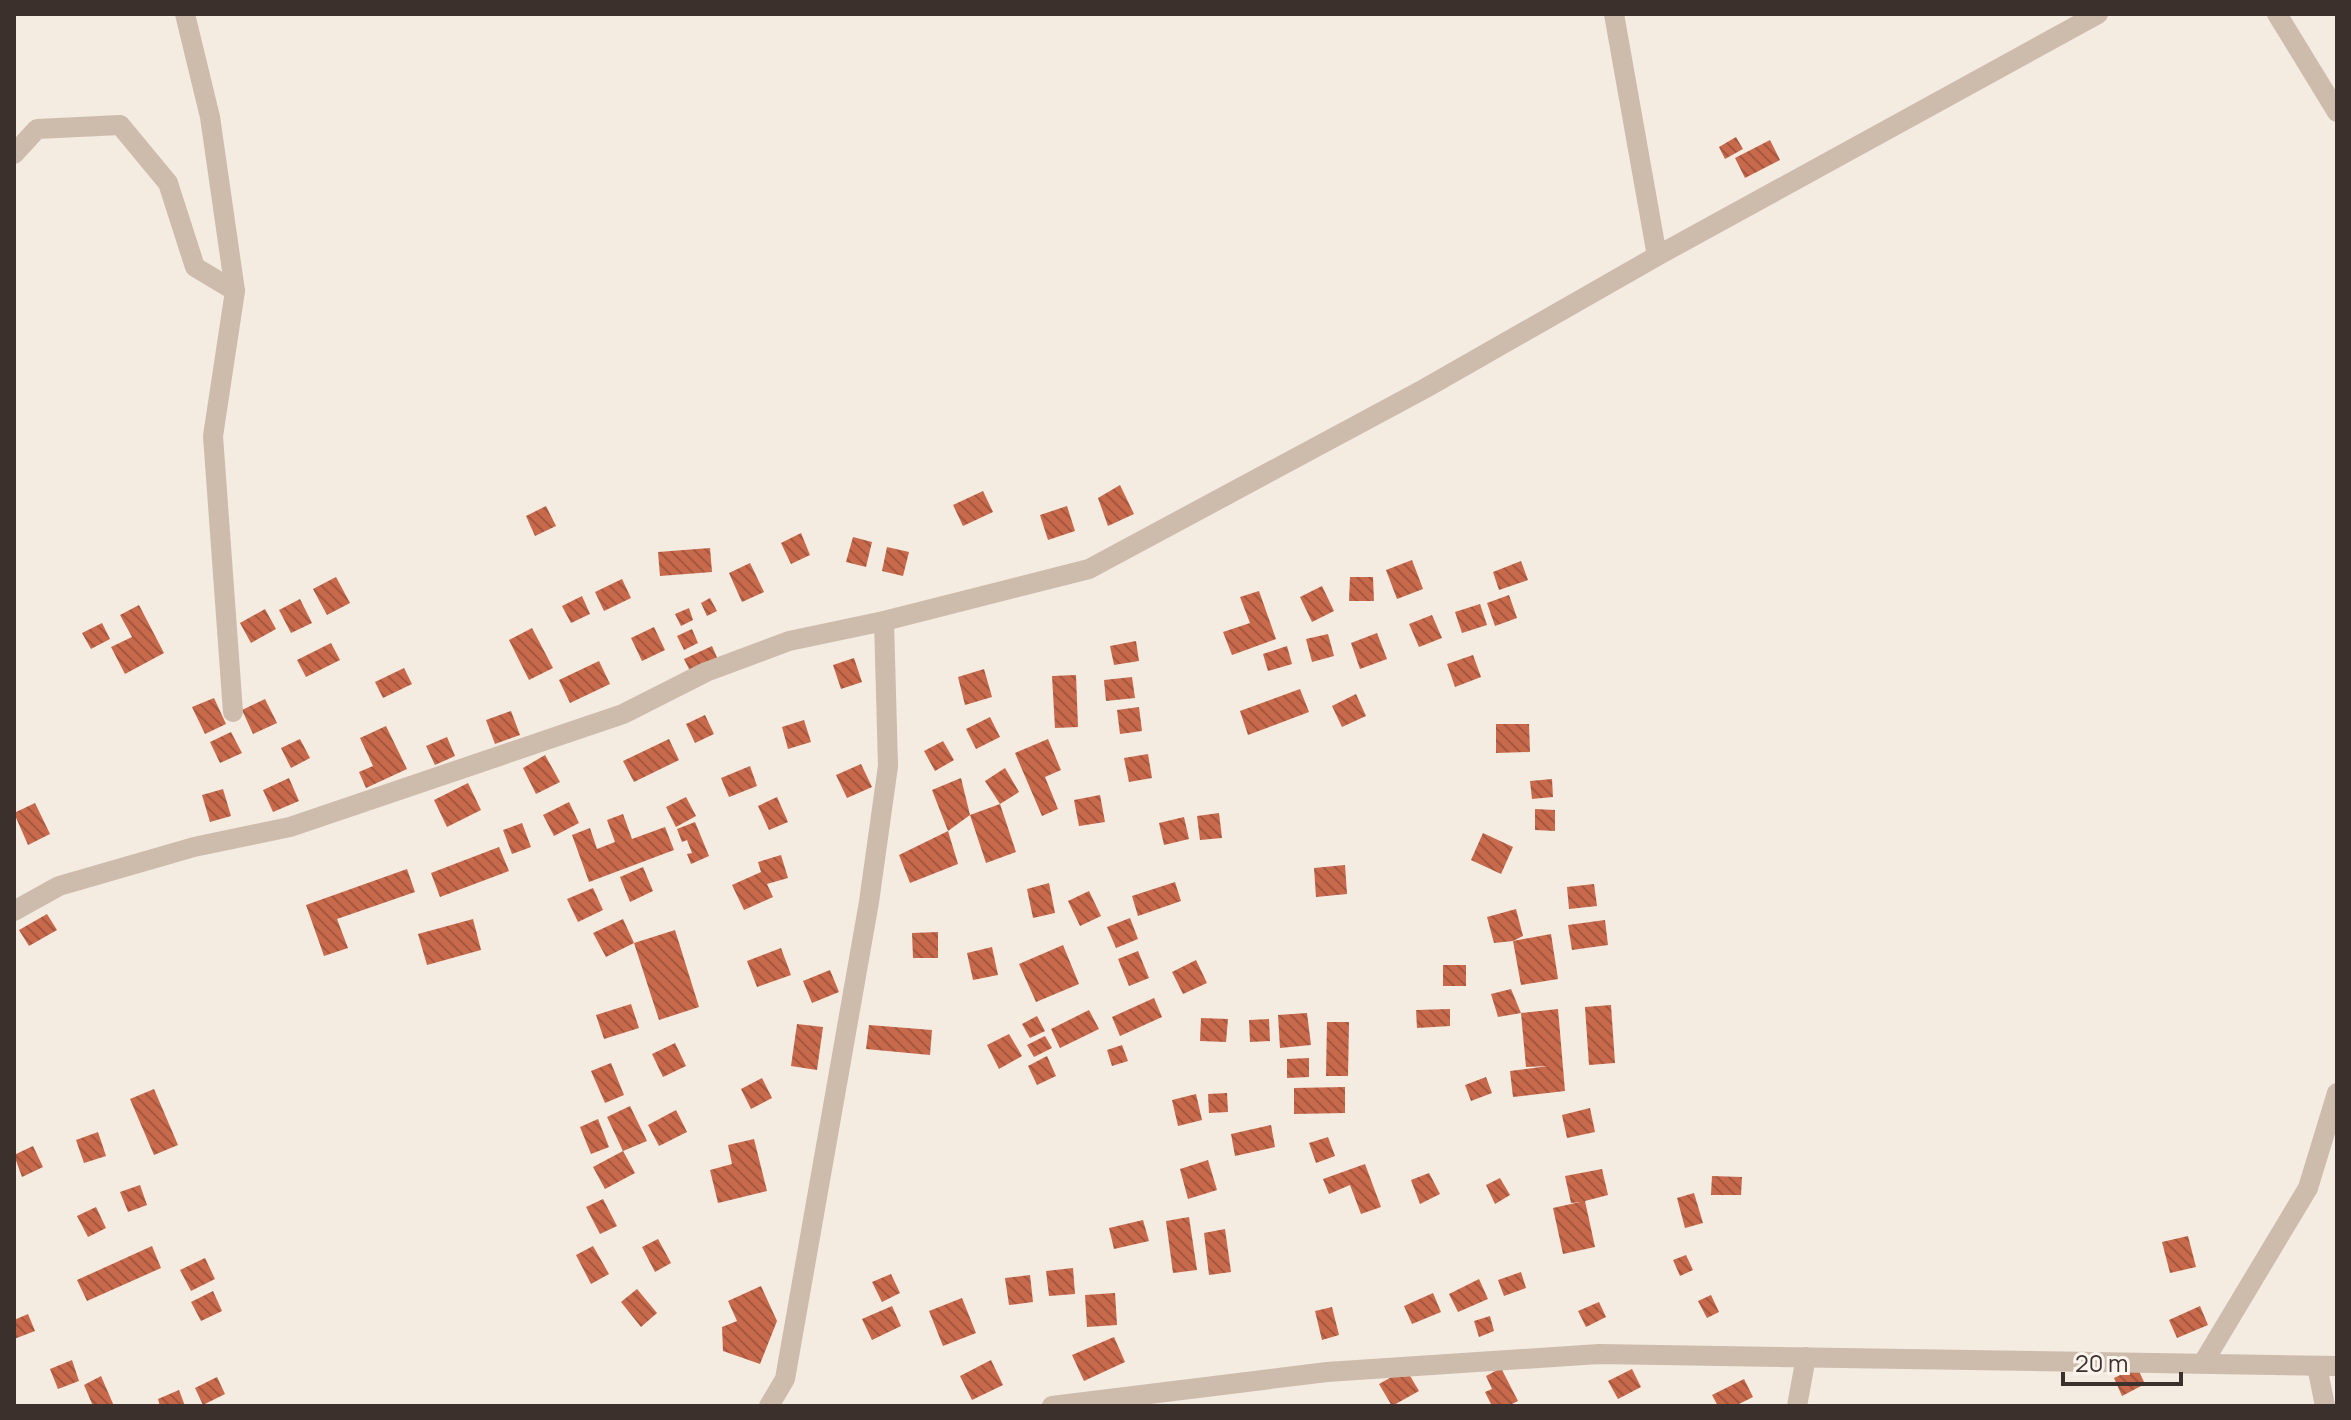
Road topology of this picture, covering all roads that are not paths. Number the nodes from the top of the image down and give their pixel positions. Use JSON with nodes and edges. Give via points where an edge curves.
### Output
{"nodes":[{"id":1,"x":185,"y":14,"type":"edge"},
{"id":2,"x":1614,"y":14,"type":"edge"},
{"id":3,"x":2098,"y":14,"type":"edge"},
{"id":4,"x":2277,"y":14,"type":"edge"},
{"id":5,"x":2337,"y":112,"type":"edge"},
{"id":6,"x":14,"y":154,"type":"edge"},
{"id":7,"x":1657,"y":256,"type":"junction"},
{"id":8,"x":235,"y":291,"type":"junction"},
{"id":9,"x":884,"y":621,"type":"junction"},
{"id":10,"x":233,"y":712,"type":"dead end"},
{"id":11,"x":14,"y":911,"type":"edge"},
{"id":12,"x":2337,"y":1093,"type":"edge"},
{"id":13,"x":1806,"y":1357,"type":"junction"},
{"id":14,"x":2203,"y":1363,"type":"junction"},
{"id":15,"x":2327,"y":1366,"type":"edge"},
{"id":16,"x":769,"y":1406,"type":"edge"},
{"id":17,"x":1052,"y":1406,"type":"edge"},
{"id":18,"x":1797,"y":1406,"type":"edge"},
{"id":19,"x":2325,"y":1406,"type":"edge"}],
"edges":[{"from":1,"to":8,"type":"street","via":[[210,117]]},
{"from":2,"to":7,"type":"street"},
{"from":3,"to":7,"type":"street"},
{"from":4,"to":5,"type":"street"},
{"from":6,"to":8,"type":"street","via":[[37,129],[120,125],[168,183],[195,267]]},
{"from":7,"to":9,"type":"street","via":[[1424,389],[1089,569]]},
{"from":8,"to":10,"type":"street","via":[[213,436]]},
{"from":9,"to":11,"type":"street","via":[[789,641],[706,672],[623,714],[290,827],[194,847],[59,886]]},
{"from":9,"to":16,"type":"street","via":[[888,766],[869,902],[785,1379]]},
{"from":12,"to":14,"type":"street","via":[[2308,1188]]},
{"from":13,"to":14,"type":"street"},
{"from":13,"to":17,"type":"street","via":[[1599,1354],[1327,1372]]},
{"from":13,"to":18,"type":"street"},
{"from":14,"to":15,"type":"street"},
{"from":15,"to":19,"type":"street"}]}
